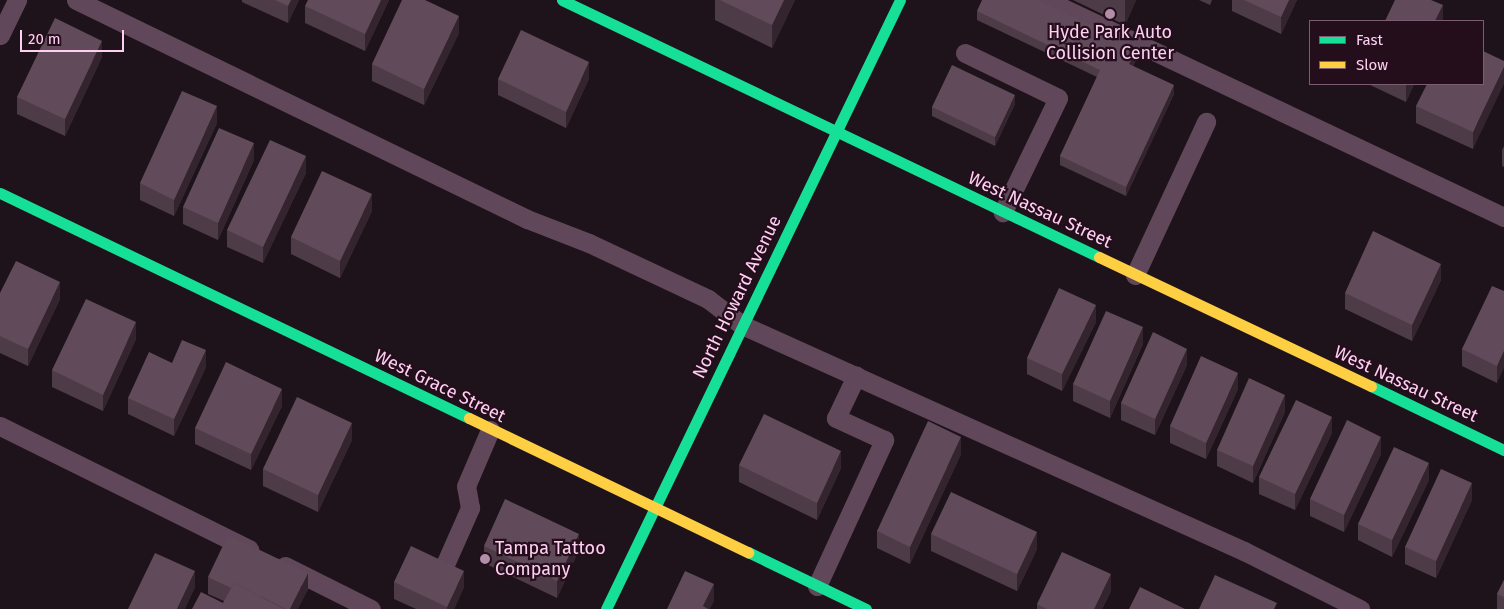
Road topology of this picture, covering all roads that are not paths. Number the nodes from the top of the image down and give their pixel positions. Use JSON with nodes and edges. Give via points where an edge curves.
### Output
{"nodes":[{"id":1,"x":17,"y":0,"type":"edge"},
{"id":2,"x":76,"y":0,"type":"edge"},
{"id":3,"x":562,"y":0,"type":"edge"},
{"id":4,"x":900,"y":0,"type":"edge"},
{"id":5,"x":1046,"y":0,"type":"edge"},
{"id":6,"x":0,"y":35,"type":"edge"},
{"id":7,"x":965,"y":53,"type":"dead end"},
{"id":8,"x":1206,"y":122,"type":"dead end"},
{"id":9,"x":836,"y":132,"type":"junction"},
{"id":10,"x":0,"y":193,"type":"edge"},
{"id":11,"x":1003,"y":212,"type":"junction"},
{"id":12,"x":1504,"y":217,"type":"edge"},
{"id":13,"x":1135,"y":275,"type":"junction"},
{"id":14,"x":742,"y":325,"type":"junction"},
{"id":15,"x":856,"y":376,"type":"junction"},
{"id":16,"x":0,"y":426,"type":"edge"},
{"id":17,"x":490,"y":430,"type":"junction"},
{"id":18,"x":1504,"y":450,"type":"edge"},
{"id":19,"x":654,"y":509,"type":"junction"},
{"id":20,"x":443,"y":569,"type":"edge"},
{"id":21,"x":817,"y":586,"type":"junction"},
{"id":22,"x":371,"y":609,"type":"edge"},
{"id":23,"x":606,"y":609,"type":"edge"},
{"id":24,"x":866,"y":609,"type":"edge"},
{"id":25,"x":1360,"y":609,"type":"edge"}],
"edges":[{"from":1,"to":6,"type":"lane"},
{"from":2,"to":14,"type":"lane","via":[[527,219],[589,242],[708,299]]},
{"from":3,"to":9,"type":"street","name":"West Nassau Street"},
{"from":4,"to":9,"type":"street","name":"North Howard Avenue"},
{"from":5,"to":12,"type":"lane"},
{"from":7,"to":11,"type":"lane","via":[[1058,98]]},
{"from":8,"to":13,"type":"lane"},
{"from":9,"to":11,"type":"street","name":"West Nassau Street"},
{"from":9,"to":14,"type":"street","name":"North Howard Avenue"},
{"from":10,"to":17,"type":"street","name":"West Grace Street"},
{"from":11,"to":13,"type":"street","name":"West Nassau Street"},
{"from":13,"to":18,"type":"street","name":"West Nassau Street"},
{"from":14,"to":15,"type":"lane"},
{"from":14,"to":19,"type":"street","name":"North Howard Avenue"},
{"from":15,"to":21,"type":"lane","via":[[836,418],[884,440]]},
{"from":15,"to":25,"type":"lane","via":[[1244,551]]},
{"from":16,"to":22,"type":"lane"},
{"from":17,"to":19,"type":"street","name":"West Grace Street"},
{"from":17,"to":20,"type":"lane","via":[[466,486],[470,508]]},
{"from":19,"to":21,"type":"street","name":"West Grace Street"},
{"from":19,"to":23,"type":"street","name":"North Howard Avenue"},
{"from":21,"to":24,"type":"street","name":"West Grace Street"}]}
